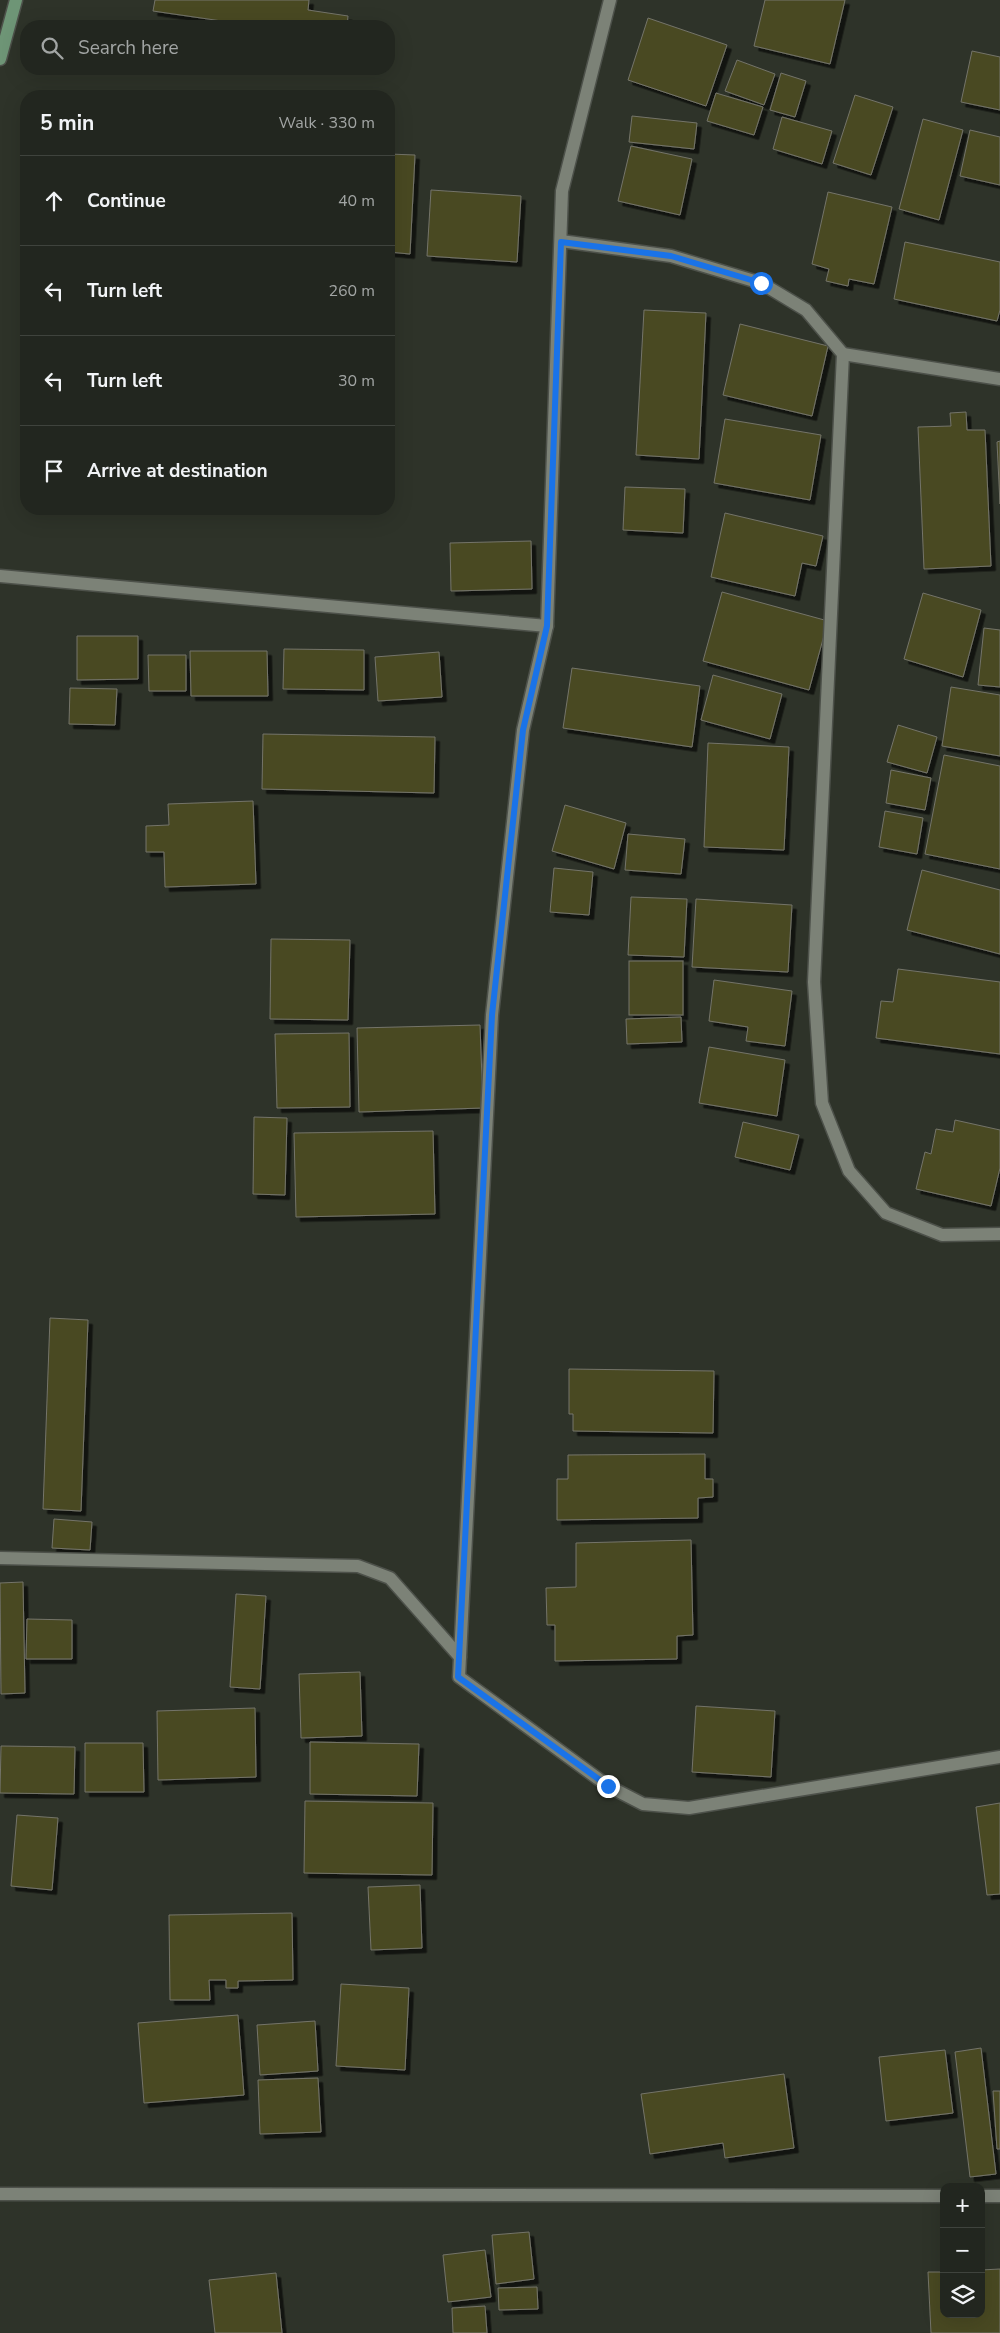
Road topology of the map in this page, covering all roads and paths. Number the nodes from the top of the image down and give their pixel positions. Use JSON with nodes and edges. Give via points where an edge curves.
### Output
{"nodes":[{"id":1,"x":16,"y":0,"type":"edge"},
{"id":2,"x":610,"y":0,"type":"edge"},
{"id":3,"x":0,"y":59,"type":"edge"},
{"id":4,"x":561,"y":242,"type":"junction"},
{"id":5,"x":843,"y":354,"type":"junction"},
{"id":6,"x":1000,"y":379,"type":"edge"},
{"id":7,"x":0,"y":576,"type":"edge"},
{"id":8,"x":547,"y":626,"type":"junction"},
{"id":9,"x":1000,"y":1234,"type":"edge"},
{"id":10,"x":0,"y":1558,"type":"edge"},
{"id":11,"x":460,"y":1657,"type":"junction"},
{"id":12,"x":1000,"y":1757,"type":"edge"},
{"id":13,"x":0,"y":2194,"type":"edge"},
{"id":14,"x":940,"y":2196,"type":"edge"},
{"id":15,"x":985,"y":2196,"type":"edge"},
{"id":16,"x":1000,"y":2196,"type":"edge"}],
"edges":[{"from":1,"to":3,"type":"main road"},
{"from":2,"to":4,"type":"street","via":[[562,191]]},
{"from":4,"to":5,"type":"street","via":[[671,256],[761,283],[806,310]]},
{"from":4,"to":8,"type":"street"},
{"from":5,"to":6,"type":"street"},
{"from":5,"to":9,"type":"street","via":[[814,982],[822,1103],[849,1171],[886,1213],[942,1235]]},
{"from":7,"to":8,"type":"street"},
{"from":8,"to":11,"type":"street","via":[[523,730],[492,1015]]},
{"from":10,"to":11,"type":"street","via":[[358,1566],[390,1578]]},
{"from":11,"to":12,"type":"street","via":[[458,1677],[608,1786],[643,1804],[688,1808]]},
{"from":13,"to":14,"type":"street"},
{"from":15,"to":16,"type":"street"}]}
